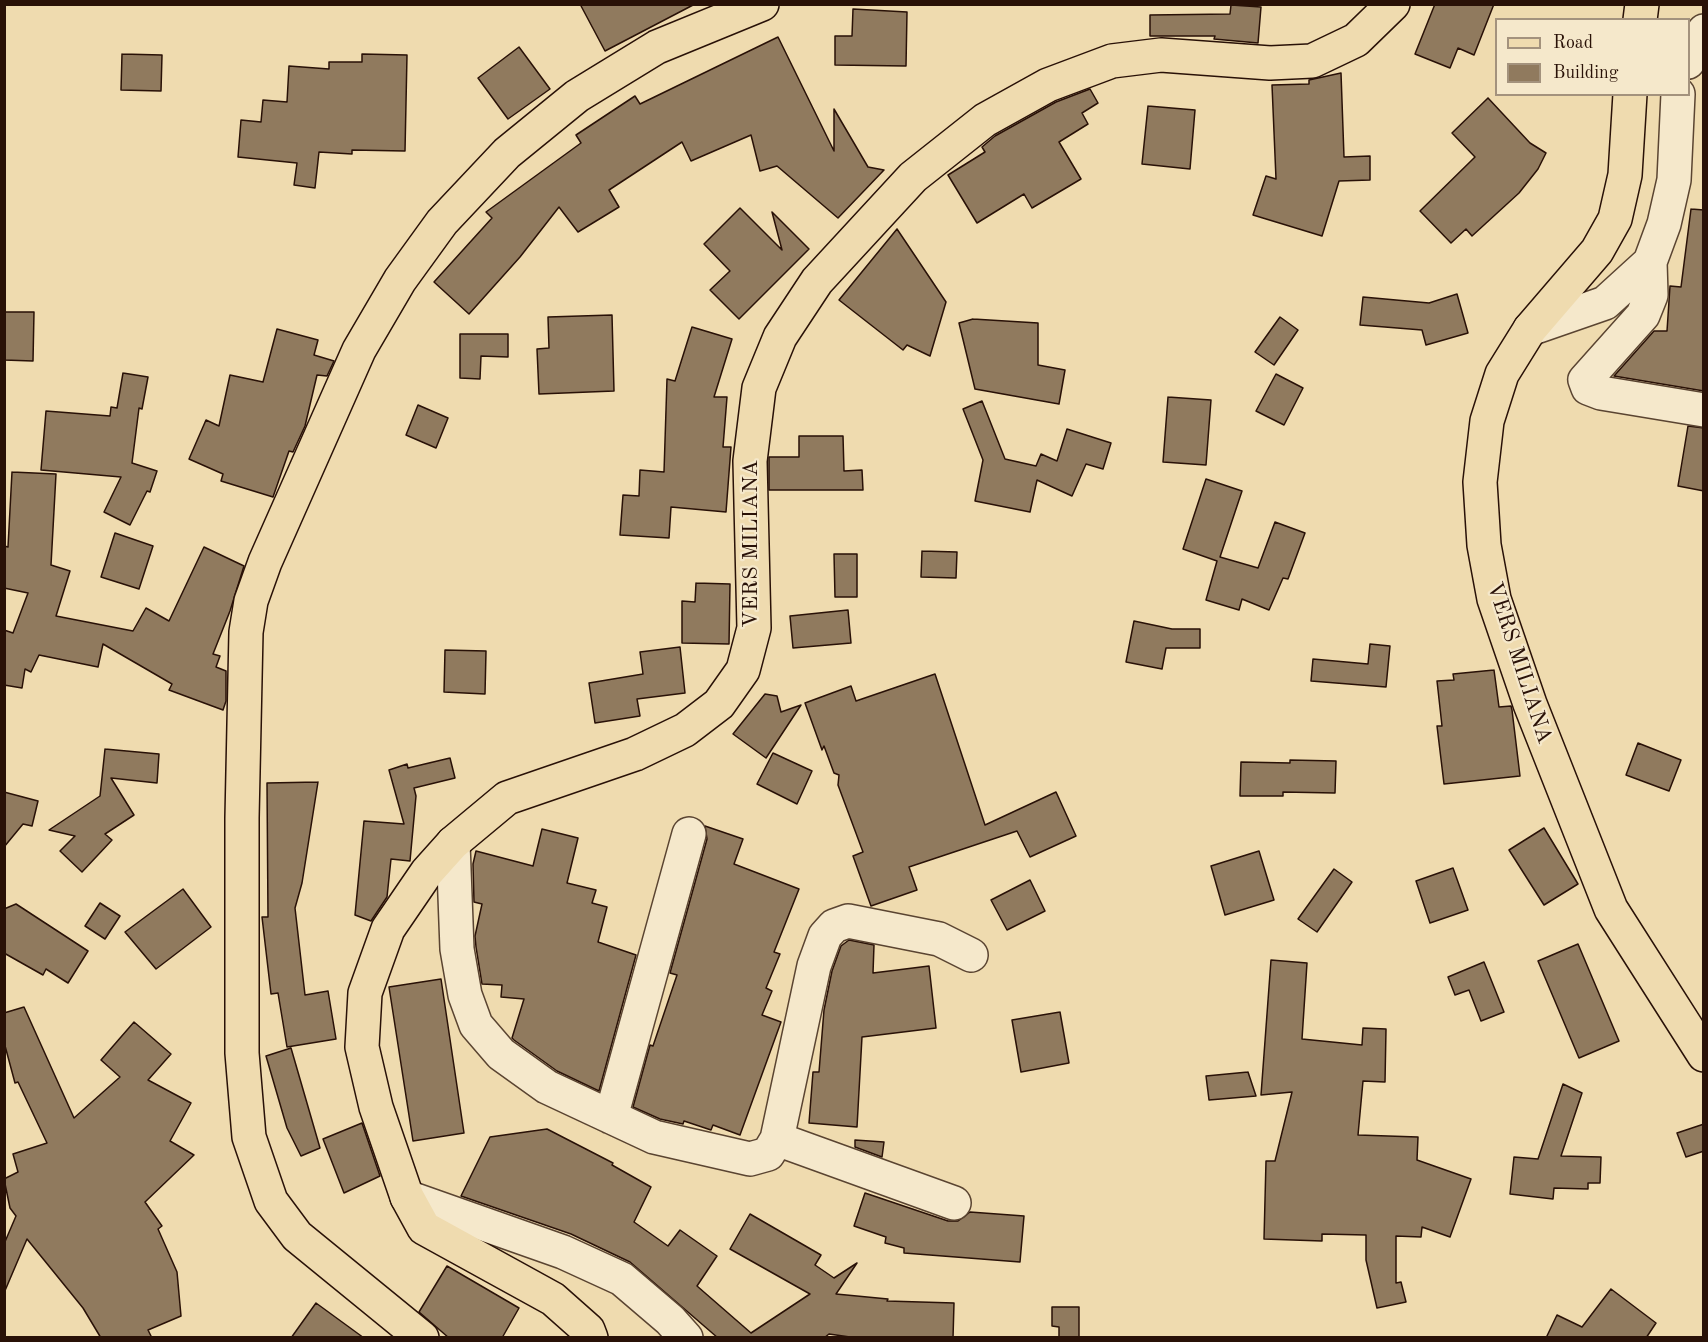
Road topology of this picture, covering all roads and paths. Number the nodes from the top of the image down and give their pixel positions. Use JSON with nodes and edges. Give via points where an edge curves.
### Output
{"nodes":[{"id":1,"x":762,"y":4,"type":"edge"},
{"id":2,"x":1393,"y":4,"type":"edge"},
{"id":3,"x":1704,"y":31,"type":"edge"},
{"id":4,"x":1690,"y":60,"type":"edge"},
{"id":5,"x":1630,"y":96,"type":"edge"},
{"id":6,"x":1678,"y":96,"type":"edge"},
{"id":7,"x":1650,"y":262,"type":"junction"},
{"id":8,"x":1530,"y":329,"type":"junction"},
{"id":9,"x":1704,"y":410,"type":"edge"},
{"id":10,"x":689,"y":834,"type":"dead end"},
{"id":11,"x":453,"y":843,"type":"junction"},
{"id":12,"x":971,"y":955,"type":"dead end"},
{"id":13,"x":1704,"y":1055,"type":"edge"},
{"id":14,"x":611,"y":1117,"type":"junction"},
{"id":15,"x":777,"y":1139,"type":"junction"},
{"id":16,"x":407,"y":1197,"type":"junction"},
{"id":17,"x":954,"y":1203,"type":"dead end"},
{"id":18,"x":422,"y":1338,"type":"edge"},
{"id":19,"x":591,"y":1338,"type":"edge"},
{"id":20,"x":687,"y":1338,"type":"edge"}],
"edges":[{"from":1,"to":18,"type":"main road","via":[[657,46],[577,96],[507,153],[442,222],[400,280],[359,350],[251,601],[246,632],[242,818],[242,1053],[249,1137],[271,1202],[297,1236]]},
{"from":2,"to":11,"type":"main road","name":"VERS MILIANA","via":[[1356,40],[1312,61],[1270,63],[1161,55],[1112,61],[1048,85],[985,120],[913,177],[818,281],[780,337],[759,388],[750,461],[754,628],[743,670],[719,704],[685,730],[635,754],[507,798]]},
{"from":3,"to":4,"type":"street"},
{"from":5,"to":8,"type":"main road","name":"VERS MILIANA","via":[[1625,175],[1615,219],[1597,251]]},
{"from":6,"to":7,"type":"street","via":[[1674,180]]},
{"from":7,"to":8,"type":"street","via":[[1605,303]]},
{"from":7,"to":9,"type":"street","via":[[1651,295],[1643,315],[1585,380],[1588,388],[1601,393]]},
{"from":8,"to":13,"type":"main road","name":"VERS MILIANA","via":[[1502,374],[1487,421],[1480,482],[1484,545],[1494,599],[1530,704],[1611,909]]},
{"from":10,"to":14,"type":"street"},
{"from":11,"to":14,"type":"street","via":[[457,949],[465,995],[476,1025],[501,1054],[547,1087]]},
{"from":11,"to":16,"type":"main road","name":"VERS MILIANA","via":[[388,929],[365,993],[362,1047],[376,1107]]},
{"from":12,"to":15,"type":"street","via":[[939,939],[848,921],[834,926],[825,936],[814,966]]},
{"from":14,"to":15,"type":"street","via":[[654,1137],[750,1159],[768,1154]]},
{"from":15,"to":17,"type":"street"},
{"from":16,"to":19,"type":"main road","name":"VERS MILIANA","via":[[424,1228],[553,1299],[588,1330]]},
{"from":16,"to":20,"type":"street","via":[[563,1252],[622,1279]]}]}
